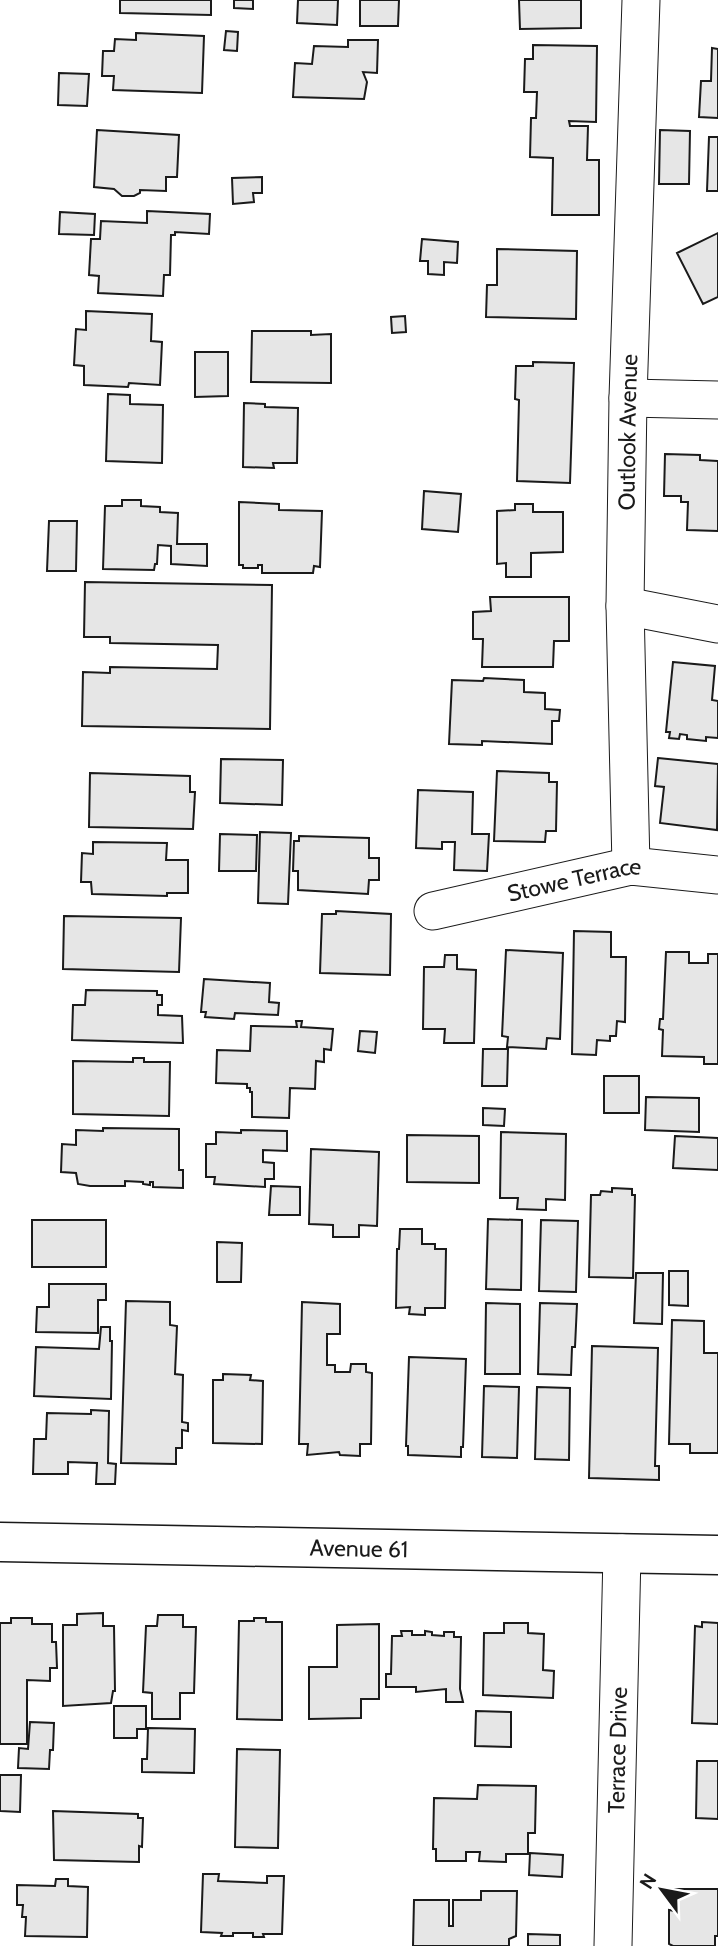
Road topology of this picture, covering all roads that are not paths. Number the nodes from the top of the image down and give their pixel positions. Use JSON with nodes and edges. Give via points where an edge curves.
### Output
{"nodes":[{"id":1,"x":641,"y":0,"type":"edge"},
{"id":2,"x":628,"y":398,"type":"junction"},
{"id":3,"x":718,"y":400,"type":"edge"},
{"id":4,"x":625,"y":606,"type":"junction"},
{"id":5,"x":718,"y":624,"type":"edge"},
{"id":6,"x":631,"y":866,"type":"junction"},
{"id":7,"x":718,"y":875,"type":"edge"},
{"id":8,"x":433,"y":911,"type":"dead end"},
{"id":9,"x":0,"y":1542,"type":"edge"},
{"id":10,"x":622,"y":1553,"type":"junction"},
{"id":11,"x":718,"y":1555,"type":"edge"},
{"id":12,"x":613,"y":1946,"type":"edge"}],
"edges":[{"from":1,"to":2,"type":"street","name":"Outlook Avenue"},
{"from":2,"to":3,"type":"street"},
{"from":2,"to":4,"type":"street","name":"Outlook Avenue"},
{"from":4,"to":5,"type":"street"},
{"from":4,"to":6,"type":"street","name":"Outlook Avenue"},
{"from":6,"to":7,"type":"street","name":"Stowe Terrace"},
{"from":6,"to":8,"type":"street","name":"Stowe Terrace"},
{"from":9,"to":10,"type":"street","name":"Avenue 61"},
{"from":10,"to":11,"type":"street","name":"Avenue 61"},
{"from":10,"to":12,"type":"street","name":"Terrace Drive"}]}
